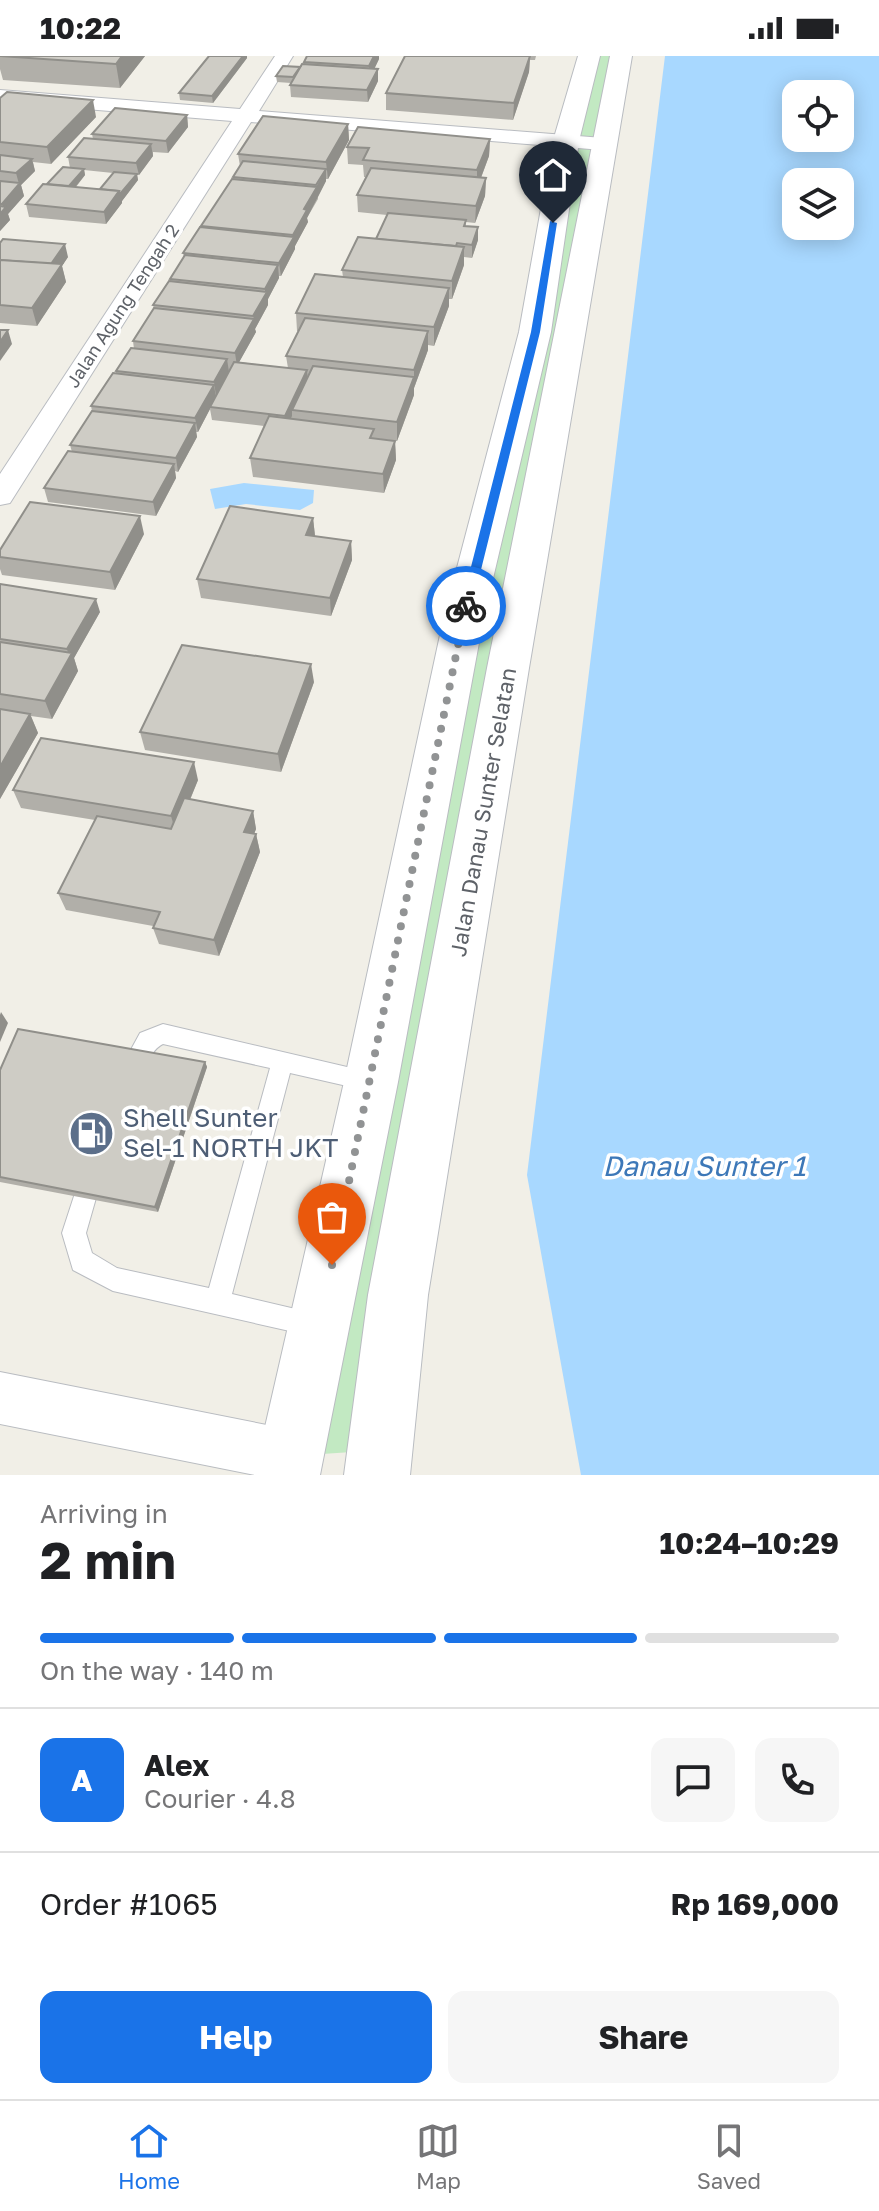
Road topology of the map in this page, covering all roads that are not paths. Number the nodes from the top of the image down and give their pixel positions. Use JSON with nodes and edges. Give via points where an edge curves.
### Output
{"nodes":[{"id":1,"x":284,"y":56,"type":"edge"},
{"id":2,"x":589,"y":56,"type":"edge"},
{"id":3,"x":621,"y":56,"type":"edge"},
{"id":4,"x":1,"y":98,"type":"edge"},
{"id":5,"x":245,"y":116,"type":"junction"},
{"id":6,"x":584,"y":143,"type":"junction"},
{"id":7,"x":0,"y":496,"type":"edge"},
{"id":8,"x":139,"y":1055,"type":"edge"},
{"id":9,"x":282,"y":1063,"type":"junction"},
{"id":10,"x":371,"y":1082,"type":"junction"},
{"id":11,"x":84,"y":1198,"type":"edge"},
{"id":12,"x":217,"y":1303,"type":"junction"},
{"id":13,"x":318,"y":1326,"type":"junction"},
{"id":14,"x":0,"y":1398,"type":"edge"},
{"id":15,"x":290,"y":1465,"type":"edge"},
{"id":16,"x":377,"y":1475,"type":"edge"}],
"edges":[{"from":1,"to":5,"type":"street","name":"Jalan Agung Tengah 2"},
{"from":2,"to":6,"type":"street","name":"Jalan Danau Sunter Selatan"},
{"from":3,"to":6,"type":"street","name":"Jalan Danau Sunter Selatan"},
{"from":4,"to":5,"type":"street"},
{"from":5,"to":6,"type":"street"},
{"from":5,"to":7,"type":"street","name":"Jalan Agung Tengah 2"},
{"from":6,"to":10,"type":"street","name":"Jalan Danau Sunter Selatan","via":[[463,621]]},
{"from":6,"to":16,"type":"street","name":"Jalan Danau Sunter Selatan","via":[[398,1295]]},
{"from":8,"to":9,"type":"lane","via":[[148,1040],[163,1034]]},
{"from":9,"to":10,"type":"lane"},
{"from":9,"to":12,"type":"lane"},
{"from":10,"to":13,"type":"street","name":"Jalan Danau Sunter Selatan"},
{"from":11,"to":12,"type":"lane","via":[[74,1233],[82,1261],[113,1279]]},
{"from":12,"to":13,"type":"lane"},
{"from":13,"to":15,"type":"street","name":"Jalan Danau Sunter Selatan"},
{"from":14,"to":15,"type":"street"}]}
